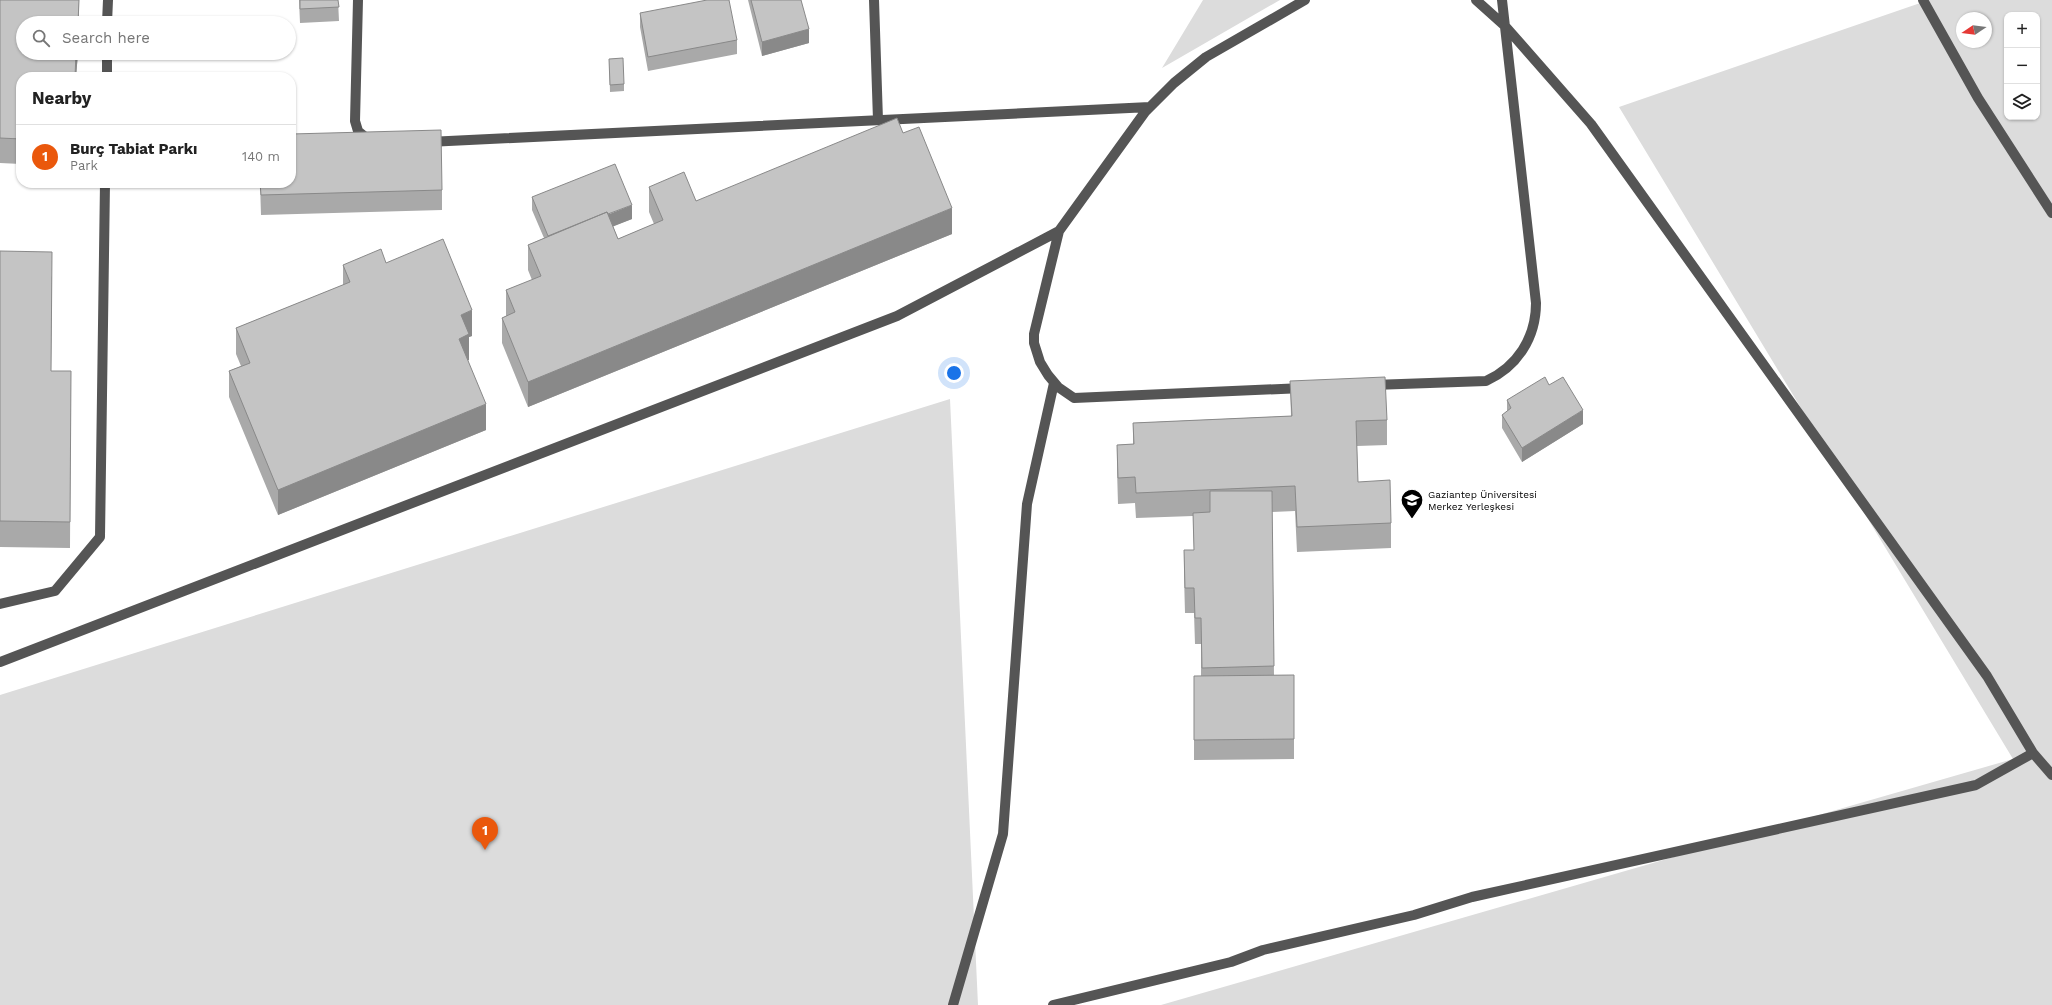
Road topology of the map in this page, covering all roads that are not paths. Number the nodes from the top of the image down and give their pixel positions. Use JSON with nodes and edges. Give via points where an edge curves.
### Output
{"nodes":[{"id":1,"x":108,"y":0,"type":"edge"},
{"id":2,"x":358,"y":0,"type":"edge"},
{"id":3,"x":874,"y":0,"type":"edge"},
{"id":4,"x":1305,"y":0,"type":"edge"},
{"id":5,"x":1476,"y":0,"type":"edge"},
{"id":6,"x":1502,"y":0,"type":"edge"},
{"id":7,"x":1923,"y":0,"type":"edge"},
{"id":8,"x":107,"y":16,"type":"edge"},
{"id":9,"x":1505,"y":26,"type":"junction"},
{"id":10,"x":107,"y":60,"type":"edge"},
{"id":11,"x":107,"y":72,"type":"edge"},
{"id":12,"x":1150,"y":107,"type":"junction"},
{"id":13,"x":878,"y":120,"type":"junction"},
{"id":14,"x":420,"y":142,"type":"edge"},
{"id":15,"x":380,"y":144,"type":"edge"},
{"id":16,"x":105,"y":188,"type":"edge"},
{"id":17,"x":2052,"y":213,"type":"edge"},
{"id":18,"x":1059,"y":231,"type":"junction"},
{"id":19,"x":1054,"y":383,"type":"junction"},
{"id":20,"x":1359,"y":386,"type":"edge"},
{"id":21,"x":1312,"y":388,"type":"edge"},
{"id":22,"x":0,"y":604,"type":"edge"},
{"id":23,"x":0,"y":662,"type":"edge"},
{"id":24,"x":2033,"y":753,"type":"junction"},
{"id":25,"x":2052,"y":775,"type":"edge"},
{"id":26,"x":953,"y":1005,"type":"edge"},
{"id":27,"x":1053,"y":1005,"type":"edge"}],
"edges":[{"from":1,"to":8,"type":"street"},
{"from":2,"to":15,"type":"street","via":[[355,121],[362,135]]},
{"from":3,"to":13,"type":"street"},
{"from":4,"to":12,"type":"street","via":[[1206,57]]},
{"from":5,"to":9,"type":"street"},
{"from":6,"to":9,"type":"street"},
{"from":7,"to":17,"type":"street","via":[[1978,98]]},
{"from":9,"to":20,"type":"street","via":[[1536,304],[1534,326],[1523,350],[1509,367],[1486,381]]},
{"from":9,"to":24,"type":"street","via":[[1591,124],[1987,676]]},
{"from":10,"to":11,"type":"street"},
{"from":12,"to":13,"type":"street"},
{"from":12,"to":18,"type":"street"},
{"from":13,"to":14,"type":"street"},
{"from":16,"to":22,"type":"street","via":[[100,537],[55,591]]},
{"from":18,"to":19,"type":"street","via":[[1034,334],[1038,358]]},
{"from":18,"to":23,"type":"street","via":[[897,316]]},
{"from":19,"to":21,"type":"street","via":[[1074,398]]},
{"from":19,"to":26,"type":"street","via":[[1027,504],[1003,834]]},
{"from":24,"to":25,"type":"street"},
{"from":24,"to":27,"type":"street","via":[[1976,785],[1472,897],[1414,915],[1263,950],[1231,962]]}]}
